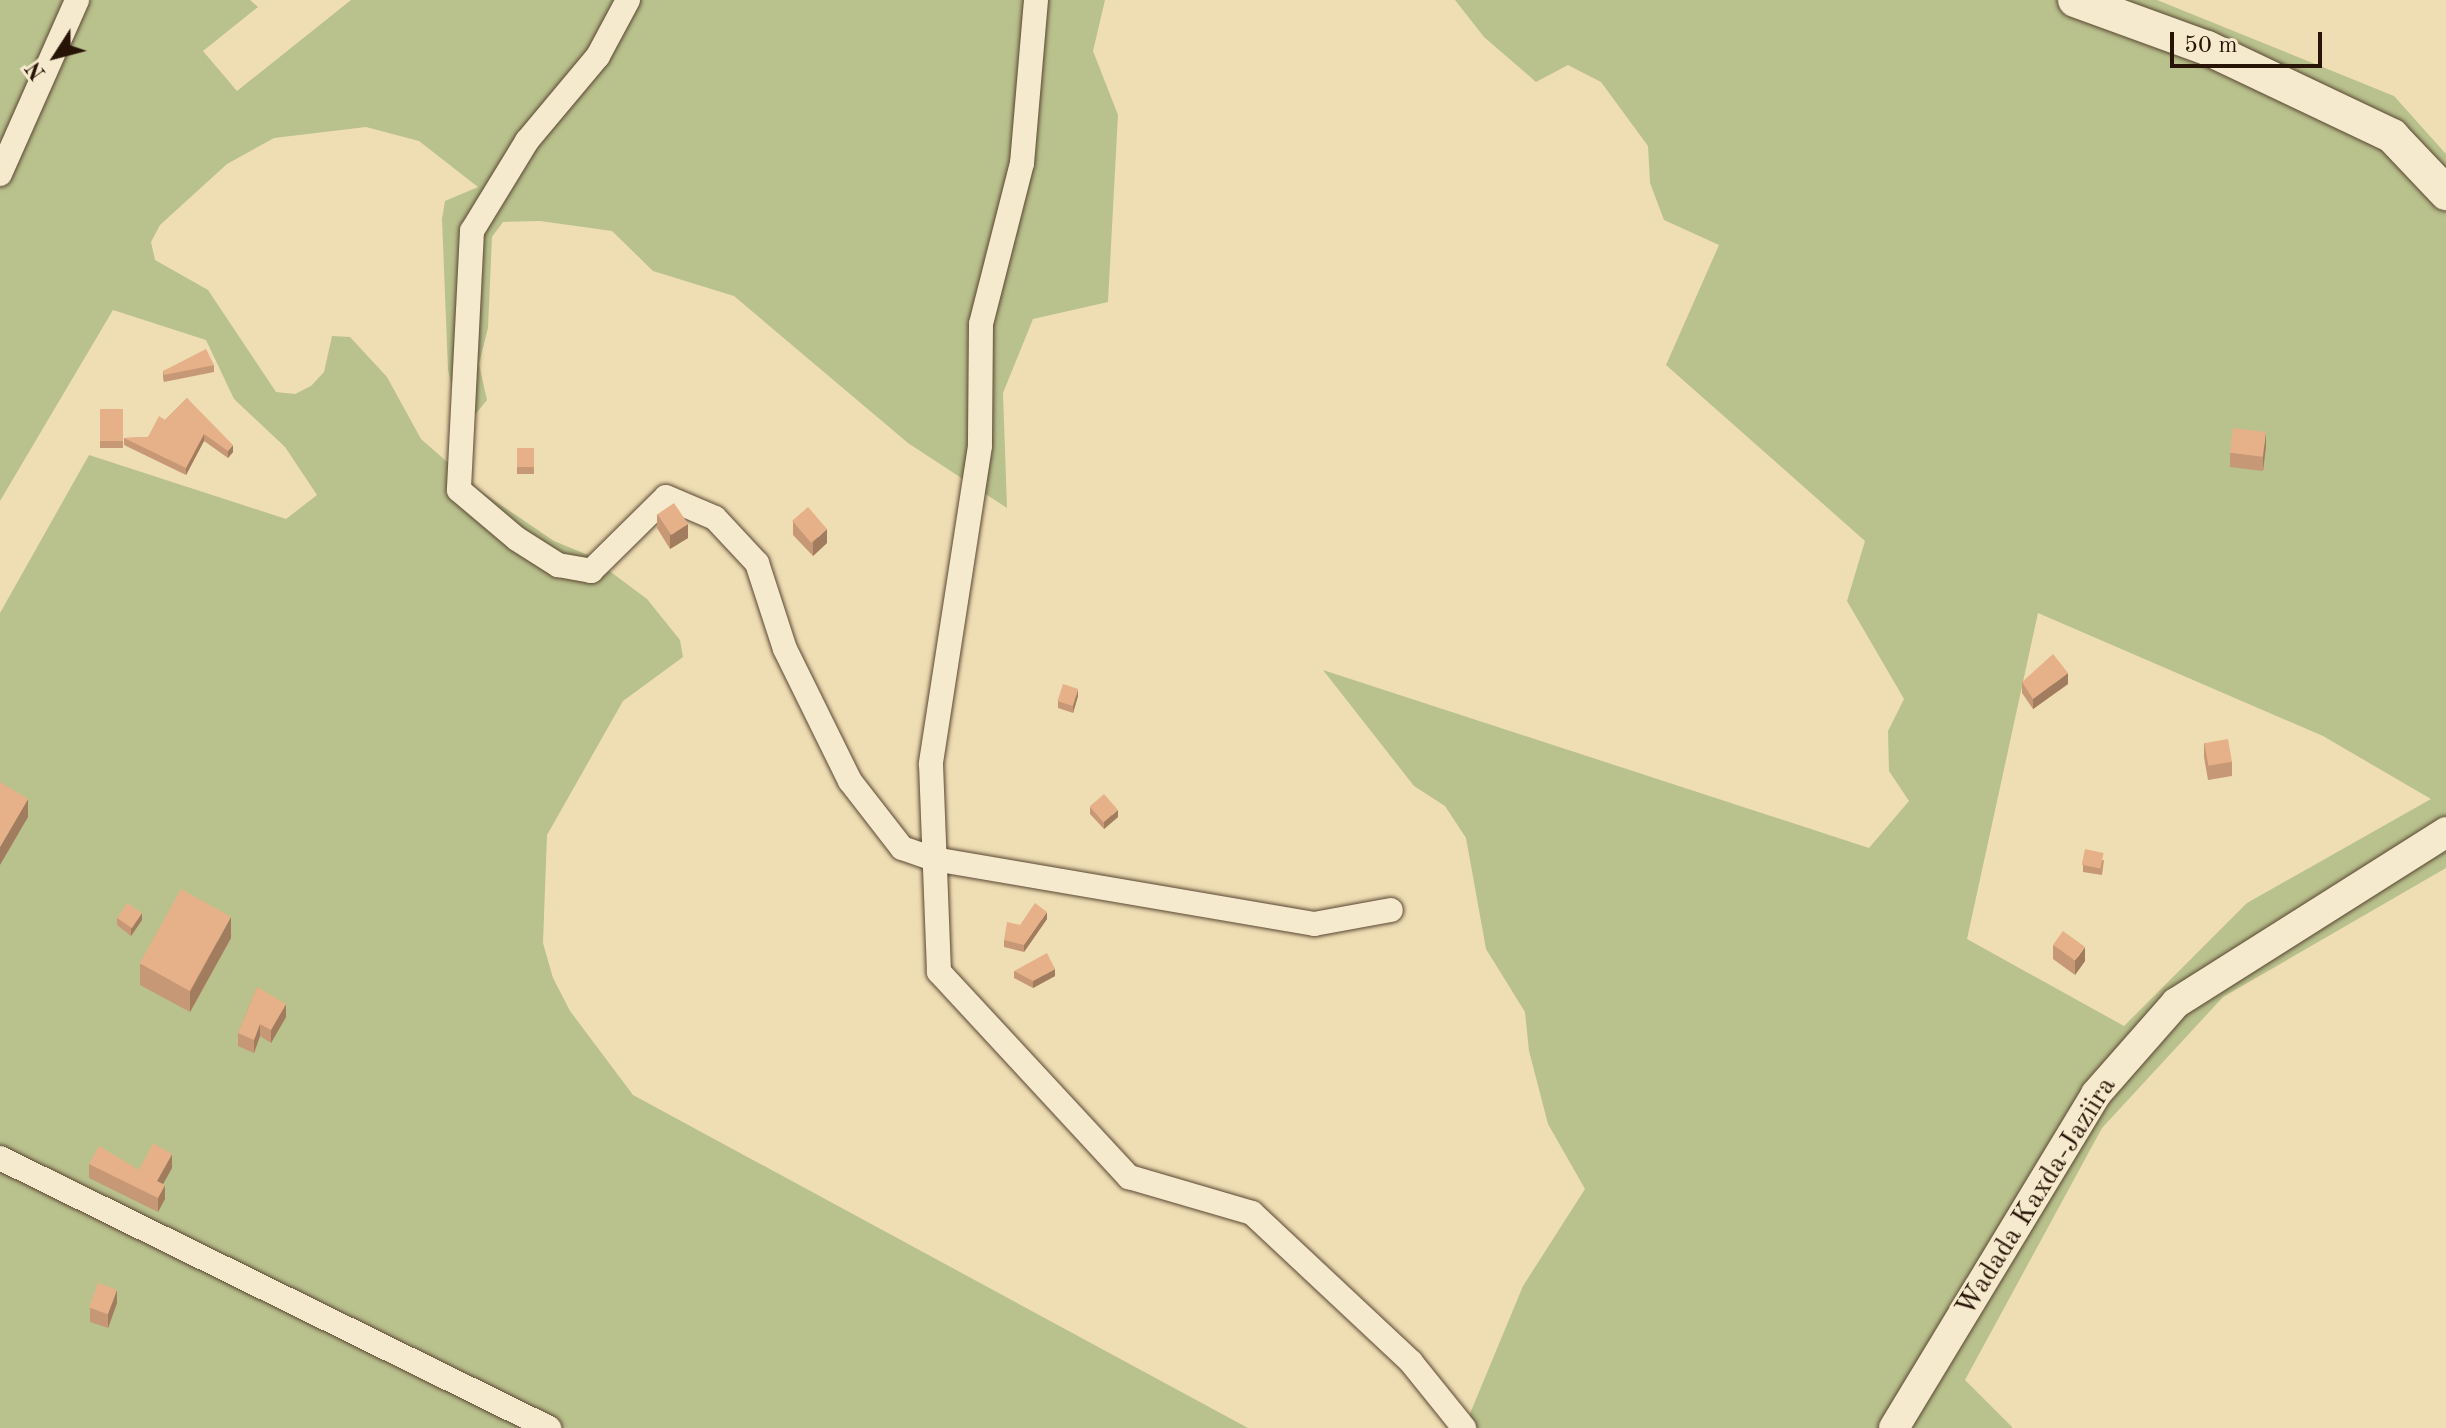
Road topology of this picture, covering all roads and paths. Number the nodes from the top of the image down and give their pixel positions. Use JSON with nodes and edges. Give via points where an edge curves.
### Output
{"nodes":[{"id":1,"x":77,"y":0,"type":"edge"},
{"id":2,"x":628,"y":0,"type":"edge"},
{"id":3,"x":1036,"y":0,"type":"edge"},
{"id":4,"x":2075,"y":0,"type":"edge"},
{"id":5,"x":0,"y":174,"type":"edge"},
{"id":6,"x":2446,"y":193,"type":"edge"},
{"id":7,"x":2446,"y":832,"type":"edge"},
{"id":8,"x":934,"y":859,"type":"junction"},
{"id":9,"x":1391,"y":910,"type":"dead end"},
{"id":10,"x":0,"y":1158,"type":"edge"},
{"id":11,"x":549,"y":1428,"type":"edge"},
{"id":12,"x":1464,"y":1428,"type":"edge"},
{"id":13,"x":1894,"y":1428,"type":"edge"}],
"edges":[{"from":1,"to":5,"type":"street"},
{"from":2,"to":8,"type":"street","via":[[598,56],[527,141],[472,231],[459,490],[548,559],[591,571],[666,497],[715,518],[757,563],[785,649],[850,781],[902,848]]},
{"from":3,"to":8,"type":"street","via":[[1022,163],[981,324],[980,446],[931,764]]},
{"from":4,"to":6,"type":"main road","via":[[2207,48],[2392,136]]},
{"from":7,"to":13,"type":"street","name":"Wadada Kaxda-Jaziira","via":[[2176,1003],[2096,1094]]},
{"from":8,"to":9,"type":"street","via":[[1314,924]]},
{"from":8,"to":12,"type":"street","via":[[939,972],[1129,1177],[1252,1213],[1411,1362]]},
{"from":10,"to":11,"type":"street"}]}
